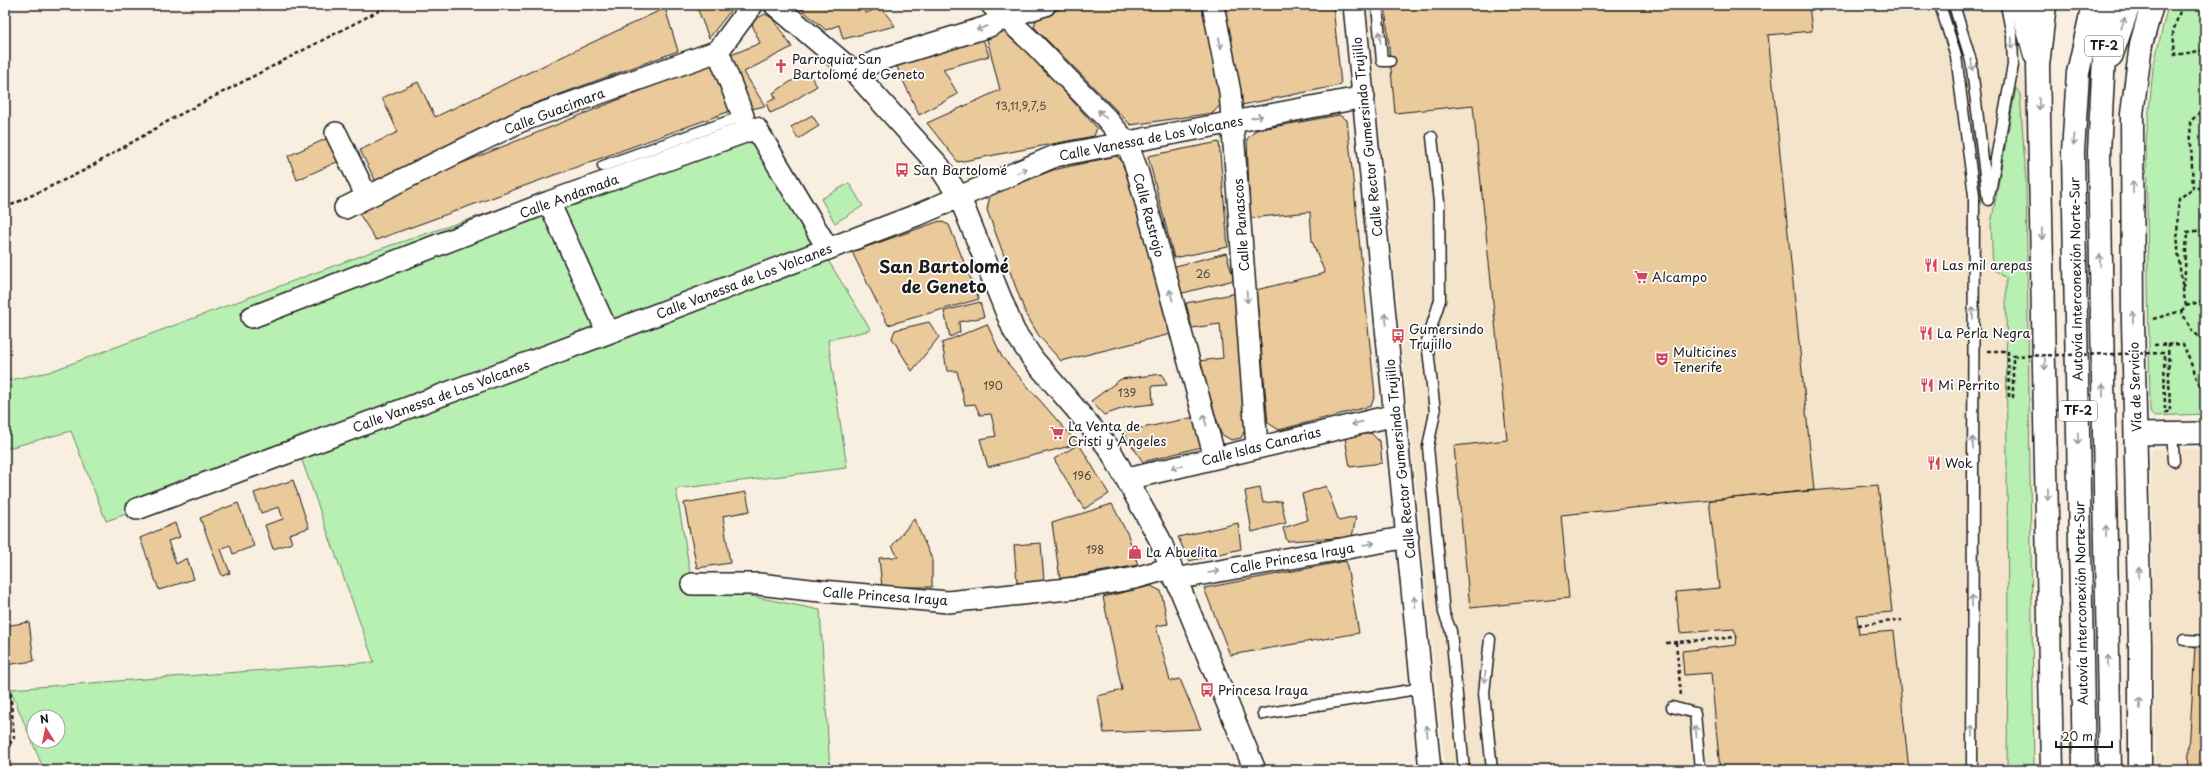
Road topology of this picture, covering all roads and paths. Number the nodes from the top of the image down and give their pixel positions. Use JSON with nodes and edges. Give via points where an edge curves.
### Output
{"nodes":[{"id":1,"x":390,"y":5,"type":"edge"},
{"id":2,"x":752,"y":5,"type":"edge"},
{"id":3,"x":775,"y":5,"type":"edge"},
{"id":4,"x":1045,"y":5,"type":"edge"},
{"id":5,"x":1213,"y":5,"type":"edge"},
{"id":6,"x":1354,"y":5,"type":"edge"},
{"id":7,"x":1377,"y":5,"type":"edge"},
{"id":8,"x":1940,"y":5,"type":"edge"},
{"id":9,"x":2006,"y":5,"type":"edge"},
{"id":10,"x":2021,"y":5,"type":"edge"},
{"id":11,"x":2045,"y":5,"type":"edge"},
{"id":12,"x":2080,"y":5,"type":"edge"},
{"id":13,"x":2093,"y":5,"type":"edge"},
{"id":14,"x":2109,"y":5,"type":"edge"},
{"id":15,"x":2129,"y":5,"type":"edge"},
{"id":16,"x":2152,"y":5,"type":"edge"},
{"id":17,"x":2182,"y":5,"type":"edge"},
{"id":18,"x":1957,"y":8,"type":"edge"},
{"id":19,"x":998,"y":11,"type":"edge"},
{"id":20,"x":2205,"y":50,"type":"edge"},
{"id":21,"x":718,"y":51,"type":"junction"},
{"id":22,"x":1390,"y":61,"type":"dead end"},
{"id":23,"x":2038,"y":65,"type":"junction"},
{"id":24,"x":2078,"y":73,"type":"junction"},
{"id":25,"x":856,"y":74,"type":"junction"},
{"id":26,"x":2102,"y":87,"type":"junction"},
{"id":27,"x":1364,"y":97,"type":"junction"},
{"id":28,"x":2205,"y":107,"type":"edge"},
{"id":29,"x":743,"y":116,"type":"joint"},
{"id":30,"x":1233,"y":121,"type":"junction"},
{"id":31,"x":336,"y":133,"type":"dead end"},
{"id":32,"x":1432,"y":137,"type":"dead end"},
{"id":33,"x":1128,"y":143,"type":"junction"},
{"id":34,"x":603,"y":166,"type":"dead end"},
{"id":35,"x":2193,"y":188,"type":"junction"},
{"id":36,"x":2205,"y":188,"type":"edge"},
{"id":37,"x":366,"y":197,"type":"junction"},
{"id":38,"x":960,"y":198,"type":"junction"},
{"id":39,"x":550,"y":202,"type":"junction"},
{"id":40,"x":5,"y":208,"type":"edge"},
{"id":41,"x":345,"y":208,"type":"dead end"},
{"id":42,"x":2205,"y":230,"type":"edge"},
{"id":43,"x":828,"y":249,"type":"junction"},
{"id":44,"x":2184,"y":295,"type":"junction"},
{"id":45,"x":2205,"y":300,"type":"edge"},
{"id":46,"x":2186,"y":306,"type":"junction"},
{"id":47,"x":2181,"y":311,"type":"junction"},
{"id":48,"x":252,"y":317,"type":"dead end"},
{"id":49,"x":2133,"y":321,"type":"junction"},
{"id":50,"x":608,"y":333,"type":"junction"},
{"id":51,"x":2205,"y":343,"type":"edge"},
{"id":52,"x":1987,"y":351,"type":"dead end"},
{"id":53,"x":2205,"y":398,"type":"edge"},
{"id":54,"x":1396,"y":415,"type":"junction"},
{"id":55,"x":2205,"y":433,"type":"edge"},
{"id":56,"x":2136,"y":434,"type":"junction"},
{"id":57,"x":2172,"y":434,"type":"junction"},
{"id":58,"x":1257,"y":447,"type":"junction"},
{"id":59,"x":1215,"y":458,"type":"junction"},
{"id":60,"x":2174,"y":461,"type":"dead end"},
{"id":61,"x":1128,"y":479,"type":"junction"},
{"id":62,"x":137,"y":509,"type":"dead end"},
{"id":63,"x":1408,"y":537,"type":"junction"},
{"id":64,"x":1173,"y":573,"type":"junction"},
{"id":65,"x":692,"y":584,"type":"dead end"},
{"id":66,"x":1902,"y":620,"type":"dead end"},
{"id":67,"x":1858,"y":625,"type":"dead end"},
{"id":68,"x":1737,"y":637,"type":"dead end"},
{"id":69,"x":1490,"y":639,"type":"dead end"},
{"id":70,"x":2184,"y":640,"type":"dead end"},
{"id":71,"x":2205,"y":641,"type":"edge"},
{"id":72,"x":1666,"y":643,"type":"dead end"},
{"id":73,"x":1423,"y":688,"type":"junction"},
{"id":74,"x":10,"y":689,"type":"dead end"},
{"id":75,"x":1672,"y":707,"type":"dead end"},
{"id":76,"x":1263,"y":714,"type":"dead end"},
{"id":77,"x":2053,"y":748,"type":"junction"},
{"id":78,"x":5,"y":750,"type":"edge"},
{"id":79,"x":1255,"y":770,"type":"edge"},
{"id":80,"x":1430,"y":770,"type":"edge"},
{"id":81,"x":1464,"y":770,"type":"edge"},
{"id":82,"x":1492,"y":770,"type":"edge"},
{"id":83,"x":1700,"y":770,"type":"edge"},
{"id":84,"x":1972,"y":770,"type":"edge"},
{"id":85,"x":2047,"y":770,"type":"edge"},
{"id":86,"x":2052,"y":770,"type":"edge"},
{"id":87,"x":2084,"y":770,"type":"edge"},
{"id":88,"x":2110,"y":770,"type":"edge"},
{"id":89,"x":2140,"y":770,"type":"edge"}],
"edges":[{"from":1,"to":40,"type":"path","via":[[178,116],[83,171]]},
{"from":2,"to":21,"type":"street"},
{"from":3,"to":25,"type":"street"},
{"from":4,"to":19,"type":"street"},
{"from":5,"to":30,"type":"street","name":"Calle Panascos","one_way":true},
{"from":6,"to":27,"type":"street","name":"Calle Rector Gumersindo Trujillo"},
{"from":22,"to":7,"type":"lane","one_way":true,"via":[[1382,61]]},
{"from":84,"to":8,"type":"lane","one_way":true,"via":[[1974,196],[1956,56]]},
{"from":9,"to":18,"type":"lane","via":[[2012,36],[2013,65],[1988,200],[1971,61]]},
{"from":10,"to":23,"type":"main road"},
{"from":11,"to":23,"type":"main road"},
{"from":12,"to":24,"type":"main road"},
{"from":13,"to":24,"type":"main road","name":"Autovía Interconexión Norte-Sur","number":"TF-2"},
{"from":14,"to":26,"type":"main road","name":"Autovía Interconexión Norte-Sur","number":"TF-2"},
{"from":26,"to":15,"type":"main road","one_way":true},
{"from":49,"to":16,"type":"main road","name":"Vía de Servicio","one_way":true,"via":[[2132,114],[2141,44]]},
{"from":17,"to":20,"type":"path","via":[[2173,32],[2175,55]]},
{"from":19,"to":25,"type":"street","one_way":true,"via":[[987,27],[879,60],[862,68]]},
{"from":33,"to":19,"type":"street","name":"Calle Rastrojo","one_way":true,"via":[[1040,50]]},
{"from":21,"to":29,"type":"street"},
{"from":21,"to":37,"type":"street","name":"Calle Guacimara","via":[[521,121]]},
{"from":23,"to":77,"type":"main road","one_way":true},
{"from":24,"to":87,"type":"main road","name":"Autovía Interconexión Norte-Sur","number":"TF-2","one_way":true,"via":[[2073,152]]},
{"from":25,"to":38,"type":"street","via":[[939,166]]},
{"from":88,"to":26,"type":"main road","name":"Autovía Interconexión Norte-Sur","number":"TF-2","one_way":true,"via":[[2099,183]]},
{"from":30,"to":27,"type":"street","name":"Calle Vanessa de Los Volcanes","one_way":true},
{"from":54,"to":27,"type":"street","name":"Calle Rector Gumersindo Trujillo","one_way":true},
{"from":28,"to":35,"type":"path","via":[[2190,122]]},
{"from":29,"to":34,"type":"lane"},
{"from":30,"to":33,"type":"street","name":"Calle Vanessa de Los Volcanes"},
{"from":30,"to":58,"type":"street","name":"Calle Panascos","one_way":true},
{"from":31,"to":37,"type":"street"},
{"from":32,"to":81,"type":"lane","via":[[1439,202],[1440,300],[1427,341],[1435,412],[1428,447],[1444,614],[1451,631]]},
{"from":38,"to":33,"type":"street","name":"Calle Vanessa de Los Volcanes","one_way":true,"via":[[1055,156]]},
{"from":59,"to":33,"type":"street","name":"Calle Rastrojo","one_way":true},
{"from":35,"to":36,"type":"path"},
{"from":35,"to":44,"type":"path","via":[[2179,200],[2177,220],[2179,264]]},
{"from":37,"to":41,"type":"street","name":"Calle Guacimara"},
{"from":38,"to":43,"type":"street","name":"Calle Vanessa de Los Volcanes"},
{"from":38,"to":61,"type":"street","via":[[1014,331],[1033,359],[1109,448]]},
{"from":39,"to":43,"type":"street","name":"Calle Andamada","via":[[756,128]]},
{"from":39,"to":48,"type":"street","name":"Calle Andamada"},
{"from":39,"to":50,"type":"street"},
{"from":42,"to":44,"type":"path","via":[[2187,232]]},
{"from":43,"to":50,"type":"street","name":"Calle Vanessa de Los Volcanes"},
{"from":44,"to":46,"type":"path"},
{"from":45,"to":46,"type":"path"},
{"from":46,"to":47,"type":"path"},
{"from":47,"to":49,"type":"path","via":[[2149,320]]},
{"from":47,"to":51,"type":"path","via":[[2191,329]]},
{"from":49,"to":56,"type":"main road","name":"Vía de Servicio"},
{"from":50,"to":62,"type":"street","name":"Calle Vanessa de Los Volcanes"},
{"from":52,"to":53,"type":"path","bridge":true,"via":[[2008,351],[2009,397],[2013,397],[2013,356],[2164,352],[2165,412],[2170,412],[2168,344],[2183,344]]},
{"from":54,"to":58,"type":"street","name":"Calle Islas Canarias","one_way":true},
{"from":54,"to":63,"type":"street","name":"Calle Rector Gumersindo Trujillo"},
{"from":55,"to":57,"type":"street"},
{"from":56,"to":57,"type":"street"},
{"from":89,"to":56,"type":"main road","name":"Vía de Servicio","one_way":true},
{"from":57,"to":60,"type":"lane"},
{"from":58,"to":59,"type":"street","name":"Calle Islas Canarias"},
{"from":59,"to":61,"type":"street","name":"Calle Islas Canarias","one_way":true},
{"from":61,"to":64,"type":"street","via":[[1159,538]]},
{"from":64,"to":63,"type":"street","name":"Calle Princesa Iraya","one_way":true},
{"from":73,"to":63,"type":"street","name":"Calle Rector Gumersindo Trujillo","one_way":true},
{"from":64,"to":65,"type":"street","name":"Calle Princesa Iraya","via":[[1085,587],[948,602],[759,584]]},
{"from":64,"to":79,"type":"street"},
{"from":66,"to":67,"type":"path"},
{"from":68,"to":72,"type":"path"},
{"from":69,"to":82,"type":"lane","one_way":true,"via":[[1484,693]]},
{"from":70,"to":71,"type":"lane"},
{"from":73,"to":76,"type":"lane"},
{"from":80,"to":73,"type":"street","name":"Calle Rector Gumersindo Trujillo","one_way":true},
{"from":74,"to":78,"type":"path","via":[[14,738]]},
{"from":83,"to":75,"type":"lane","one_way":true,"via":[[1695,713]]},
{"from":77,"to":85,"type":"lane"},
{"from":77,"to":86,"type":"main road"}]}
